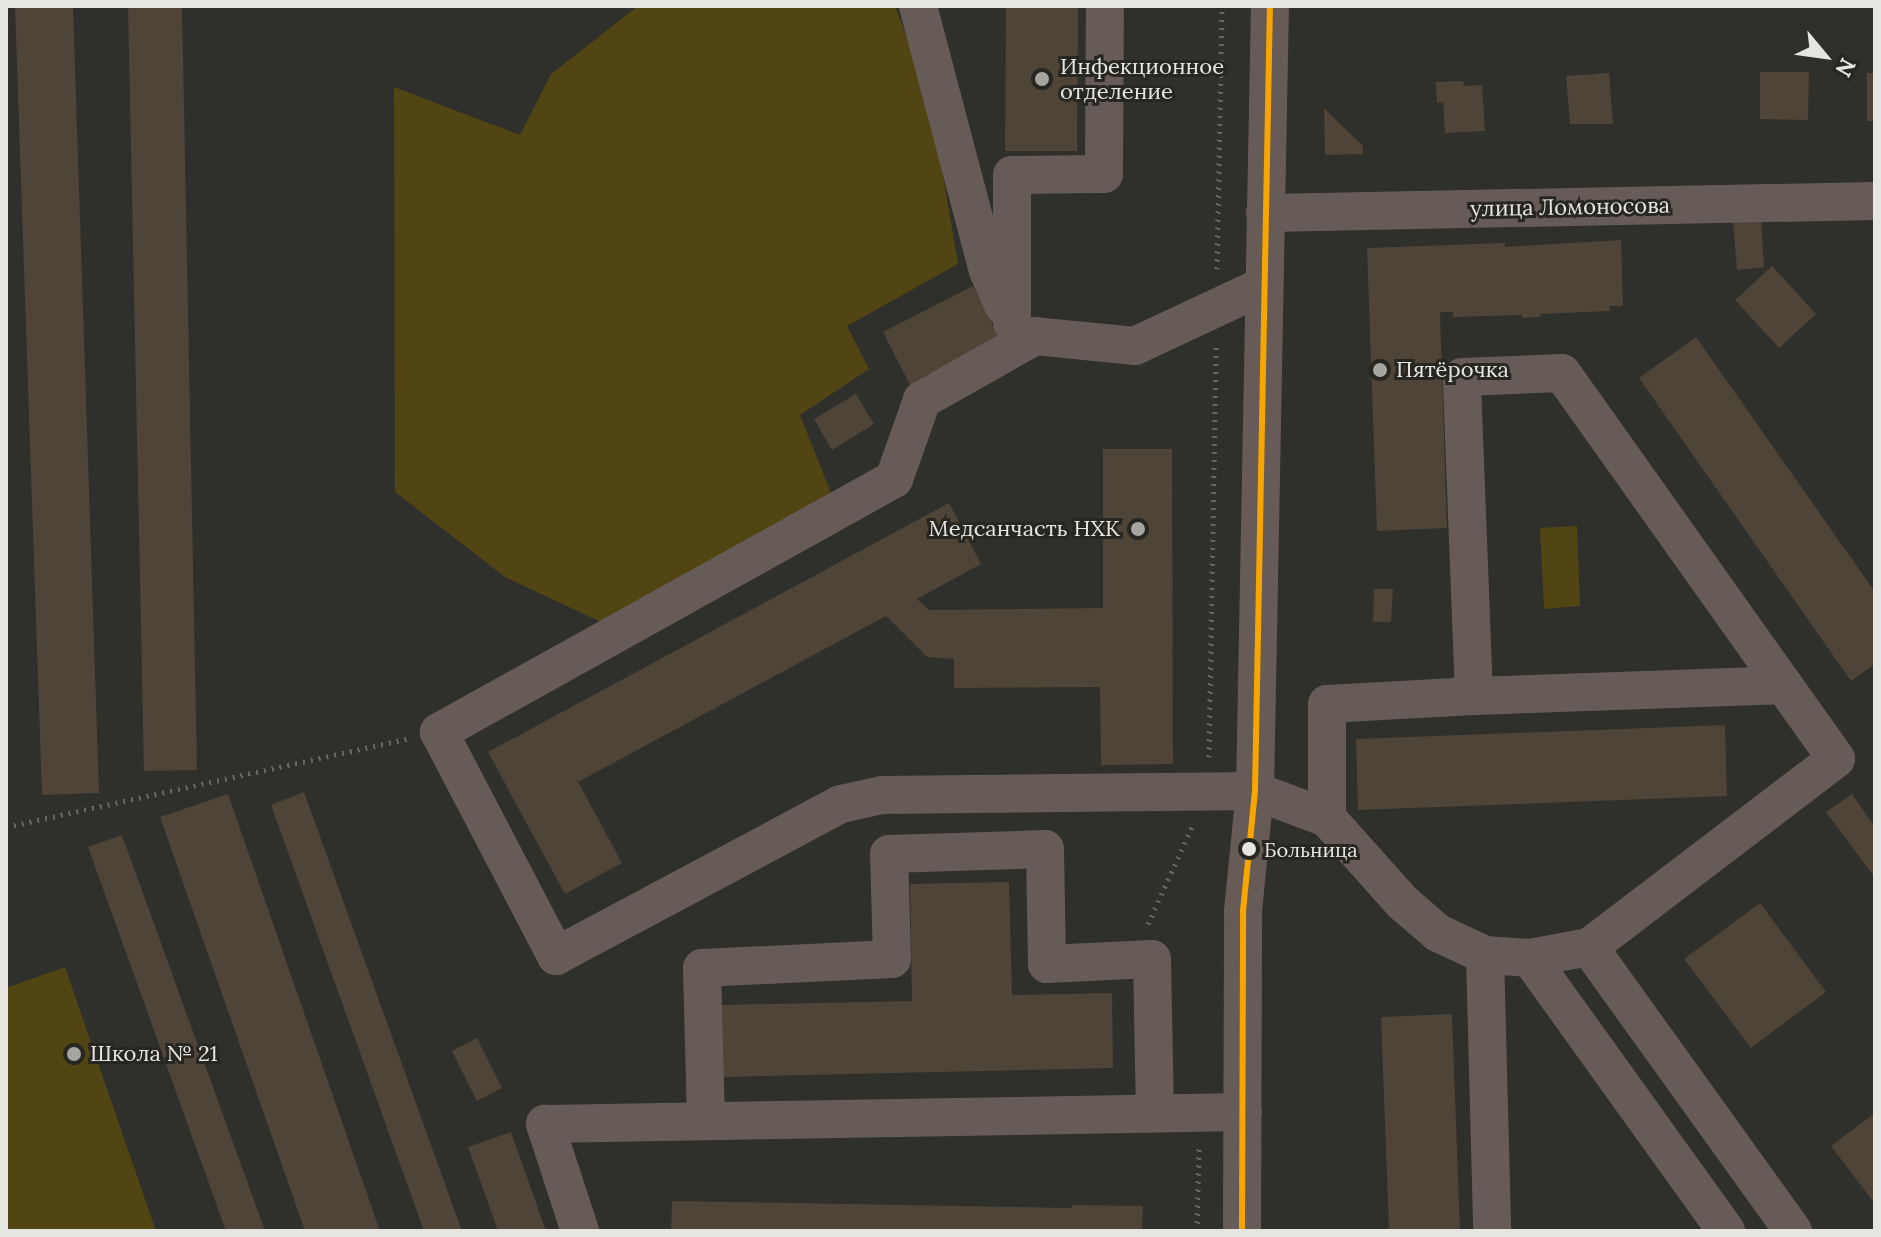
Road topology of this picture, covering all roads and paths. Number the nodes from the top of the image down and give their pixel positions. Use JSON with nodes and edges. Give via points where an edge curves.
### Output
{"nodes":[{"id":1,"x":918,"y":6,"type":"edge"},
{"id":2,"x":1105,"y":6,"type":"edge"},
{"id":3,"x":1222,"y":6,"type":"edge"},
{"id":4,"x":1270,"y":6,"type":"edge"},
{"id":5,"x":1875,"y":201,"type":"edge"},
{"id":6,"x":1265,"y":213,"type":"junction"},
{"id":7,"x":1263,"y":286,"type":"junction"},
{"id":8,"x":1216,"y":308,"type":"junction"},
{"id":9,"x":1024,"y":330,"type":"junction"},
{"id":10,"x":1784,"y":685,"type":"junction"},
{"id":11,"x":1474,"y":696,"type":"junction"},
{"id":12,"x":439,"y":732,"type":"junction"},
{"id":13,"x":1208,"y":791,"type":"junction"},
{"id":14,"x":1255,"y":791,"type":"junction"},
{"id":15,"x":1327,"y":818,"type":"junction"},
{"id":16,"x":6,"y":827,"type":"edge"},
{"id":17,"x":1589,"y":947,"type":"junction"},
{"id":18,"x":1485,"y":955,"type":"junction"},
{"id":19,"x":1530,"y":958,"type":"junction"},
{"id":20,"x":1132,"y":960,"type":"junction"},
{"id":21,"x":1155,"y":1111,"type":"junction"},
{"id":22,"x":1200,"y":1111,"type":"junction"},
{"id":23,"x":1243,"y":1112,"type":"junction"},
{"id":24,"x":706,"y":1121,"type":"junction"},
{"id":25,"x":580,"y":1231,"type":"edge"},
{"id":26,"x":1197,"y":1231,"type":"edge"},
{"id":27,"x":1242,"y":1231,"type":"edge"},
{"id":28,"x":1492,"y":1231,"type":"edge"},
{"id":29,"x":1726,"y":1231,"type":"edge"},
{"id":30,"x":1793,"y":1231,"type":"edge"}],
"edges":[{"from":1,"to":9,"type":"street","via":[[988,271]]},
{"from":2,"to":9,"type":"street","via":[[1104,174],[1012,175]]},
{"from":3,"to":8,"type":"path"},
{"from":4,"to":6,"type":"street"},
{"from":5,"to":6,"type":"street","name":"улица Ломоносова"},
{"from":6,"to":7,"type":"street"},
{"from":7,"to":8,"type":"street"},
{"from":7,"to":14,"type":"street"},
{"from":8,"to":9,"type":"street","via":[[1135,346]]},
{"from":8,"to":13,"type":"path"},
{"from":9,"to":12,"type":"street","via":[[922,400],[894,479]]},
{"from":10,"to":11,"type":"street"},
{"from":10,"to":11,"type":"street","via":[[1562,373],[1462,377]]},
{"from":10,"to":17,"type":"street","via":[[1836,759]]},
{"from":11,"to":15,"type":"street","via":[[1327,704]]},
{"from":12,"to":13,"type":"street","via":[[556,956],[841,804],[882,795]]},
{"from":12,"to":16,"type":"path"},
{"from":13,"to":14,"type":"street"},
{"from":13,"to":20,"type":"path"},
{"from":14,"to":15,"type":"street"},
{"from":14,"to":23,"type":"street","via":[[1243,911]]},
{"from":15,"to":18,"type":"street","via":[[1402,902],[1438,933]]},
{"from":17,"to":19,"type":"street"},
{"from":17,"to":30,"type":"street"},
{"from":18,"to":19,"type":"street"},
{"from":18,"to":28,"type":"street"},
{"from":19,"to":29,"type":"street"},
{"from":20,"to":21,"type":"street","via":[[1152,959]]},
{"from":20,"to":24,"type":"street","via":[[1047,964],[1045,849],[889,854],[892,959],[702,968]]},
{"from":21,"to":22,"type":"street"},
{"from":21,"to":24,"type":"street"},
{"from":22,"to":23,"type":"street"},
{"from":22,"to":26,"type":"path"},
{"from":23,"to":27,"type":"street"},
{"from":24,"to":25,"type":"street","via":[[545,1124]]}]}
